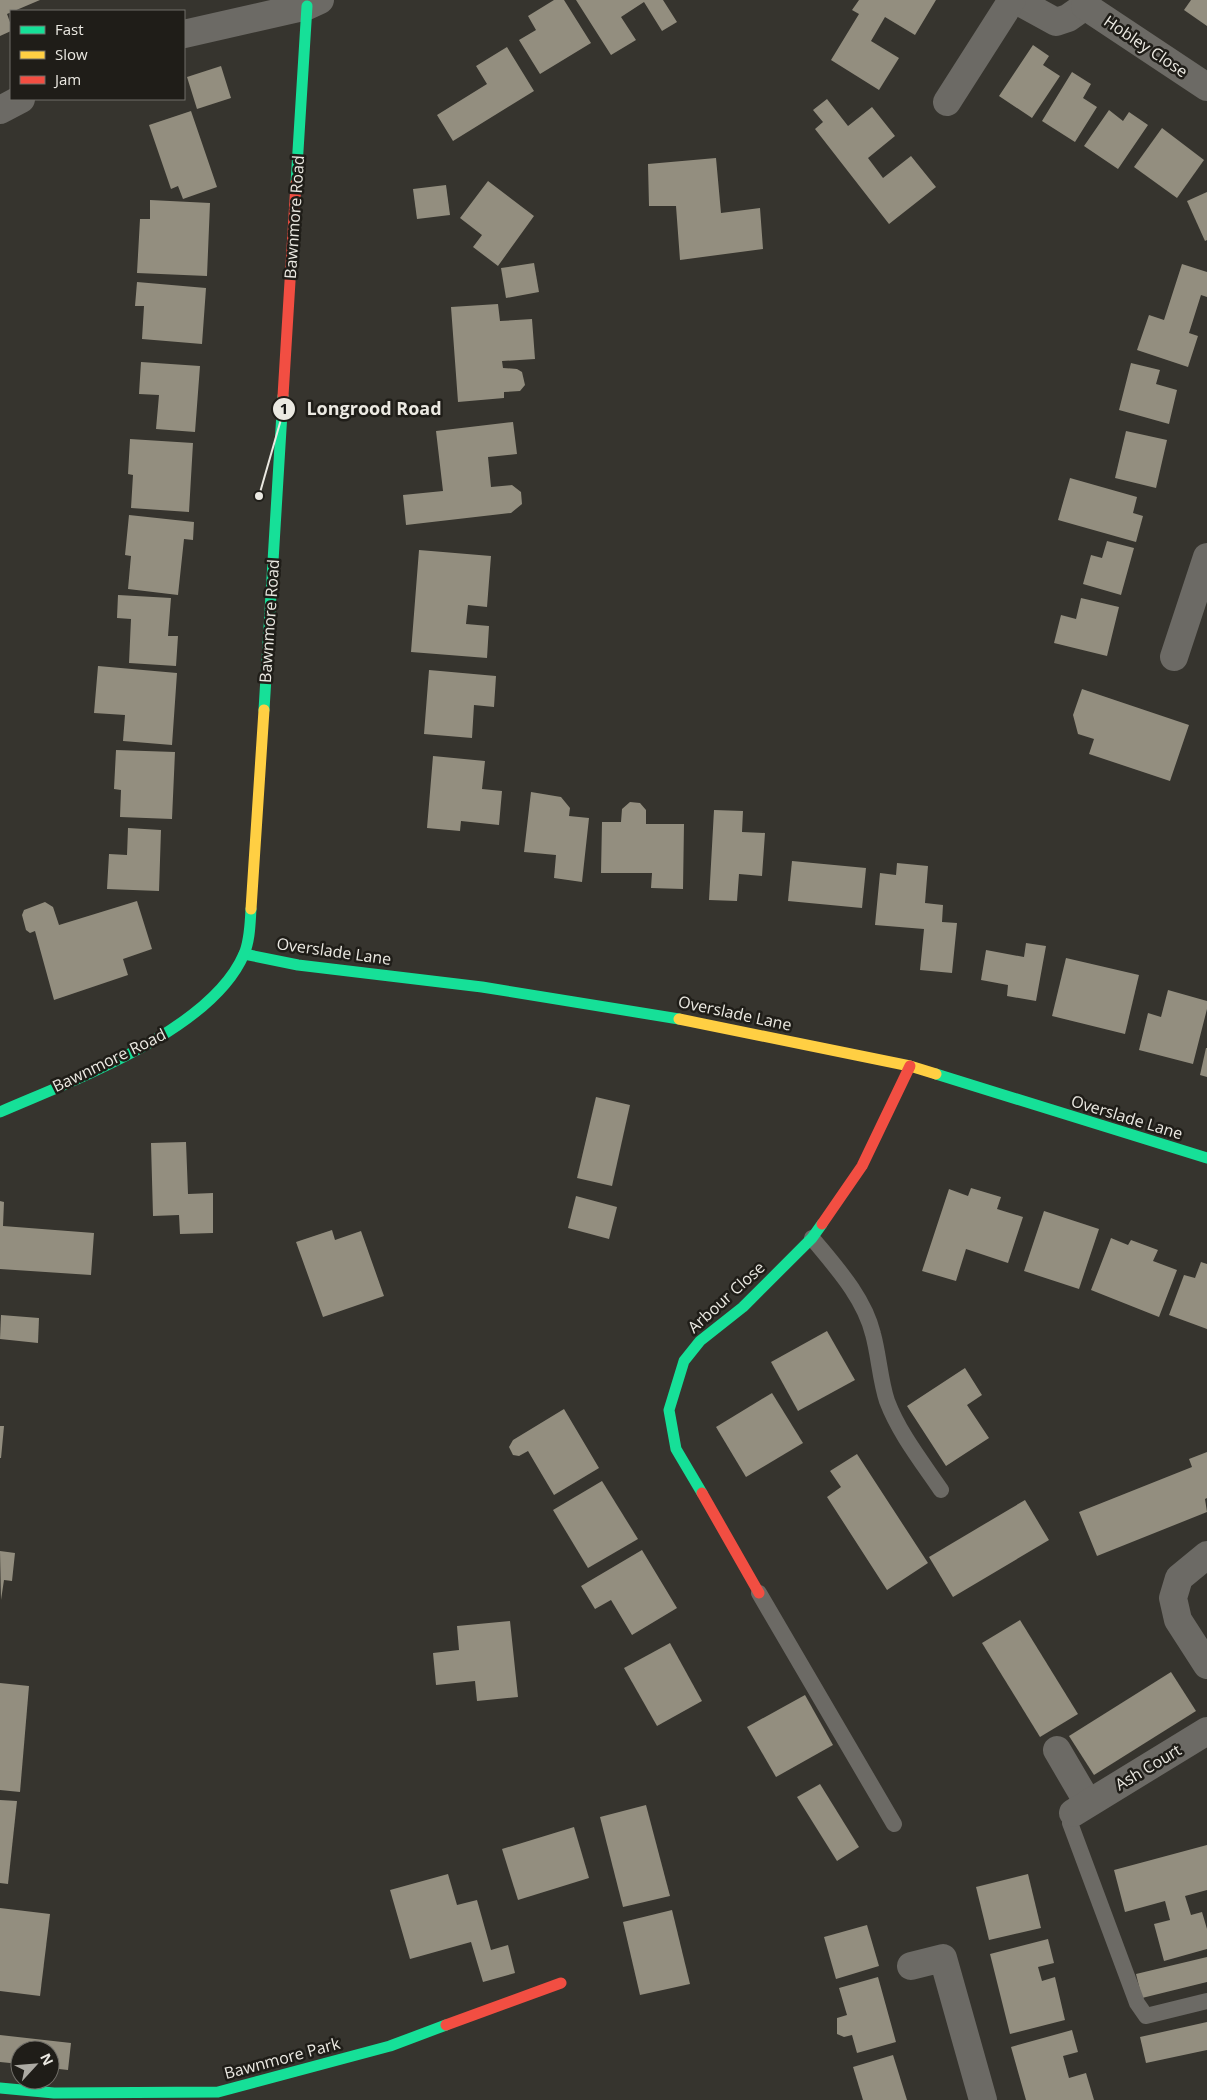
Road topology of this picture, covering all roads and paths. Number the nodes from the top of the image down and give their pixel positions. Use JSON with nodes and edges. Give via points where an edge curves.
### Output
{"nodes":[{"id":1,"x":1012,"y":0,"type":"edge"},
{"id":2,"x":1016,"y":0,"type":"edge"},
{"id":3,"x":314,"y":3,"type":"edge"},
{"id":4,"x":1085,"y":3,"type":"edge"},
{"id":5,"x":185,"y":34,"type":"edge"},
{"id":6,"x":1207,"y":87,"type":"edge"},
{"id":7,"x":19,"y":100,"type":"edge"},
{"id":8,"x":947,"y":102,"type":"dead end"},
{"id":9,"x":0,"y":110,"type":"edge"},
{"id":10,"x":1207,"y":556,"type":"edge"},
{"id":11,"x":1174,"y":657,"type":"dead end"},
{"id":12,"x":244,"y":954,"type":"junction"},
{"id":13,"x":910,"y":1066,"type":"junction"},
{"id":14,"x":0,"y":1112,"type":"edge"},
{"id":15,"x":1207,"y":1158,"type":"edge"},
{"id":16,"x":812,"y":1238,"type":"junction"},
{"id":17,"x":941,"y":1490,"type":"dead end"},
{"id":18,"x":1207,"y":1556,"type":"edge"},
{"id":19,"x":759,"y":1593,"type":"joint"},
{"id":20,"x":1207,"y":1665,"type":"edge"},
{"id":21,"x":1207,"y":1731,"type":"edge"},
{"id":22,"x":1056,"y":1750,"type":"dead end"},
{"id":23,"x":1081,"y":1808,"type":"junction"},
{"id":24,"x":894,"y":1824,"type":"dead end"},
{"id":25,"x":912,"y":1966,"type":"dead end"},
{"id":26,"x":561,"y":1983,"type":"dead end"},
{"id":27,"x":1207,"y":2000,"type":"edge"},
{"id":28,"x":0,"y":2088,"type":"edge"},
{"id":29,"x":983,"y":2100,"type":"edge"}],
"edges":[{"from":1,"to":8,"type":"street"},
{"from":2,"to":4,"type":"street","name":"Hobley Close","via":[[1056,22],[1068,18]]},
{"from":3,"to":5,"type":"street"},
{"from":3,"to":12,"type":"street","name":"Bawnmore Road","via":[[252,905]]},
{"from":4,"to":6,"type":"street","name":"Hobley Close"},
{"from":7,"to":9,"type":"street"},
{"from":10,"to":11,"type":"street"},
{"from":12,"to":13,"type":"street","name":"Overslade Lane","via":[[298,965],[482,987],[667,1016]]},
{"from":12,"to":14,"type":"street","name":"Bawnmore Road","via":[[228,982],[198,1012],[144,1046]]},
{"from":13,"to":15,"type":"street","name":"Overslade Lane"},
{"from":13,"to":16,"type":"street","name":"Arbour Close","via":[[862,1166]]},
{"from":16,"to":17,"type":"lane","via":[[862,1305],[873,1332],[890,1407]]},
{"from":16,"to":19,"type":"street","name":"Arbour Close","via":[[743,1307],[700,1340],[684,1361],[669,1410],[676,1449]]},
{"from":18,"to":20,"type":"street","via":[[1179,1578],[1173,1598],[1178,1620]]},
{"from":19,"to":24,"type":"lane"},
{"from":21,"to":23,"type":"street","name":"Ash Court"},
{"from":22,"to":23,"type":"street"},
{"from":23,"to":27,"type":"lane","via":[[1070,1823],[1137,2002],[1146,2016]]},
{"from":25,"to":29,"type":"street","via":[[943,1958]]},
{"from":26,"to":28,"type":"street","name":"Bawnmore Park","via":[[390,2046],[218,2092],[54,2094]]}]}
